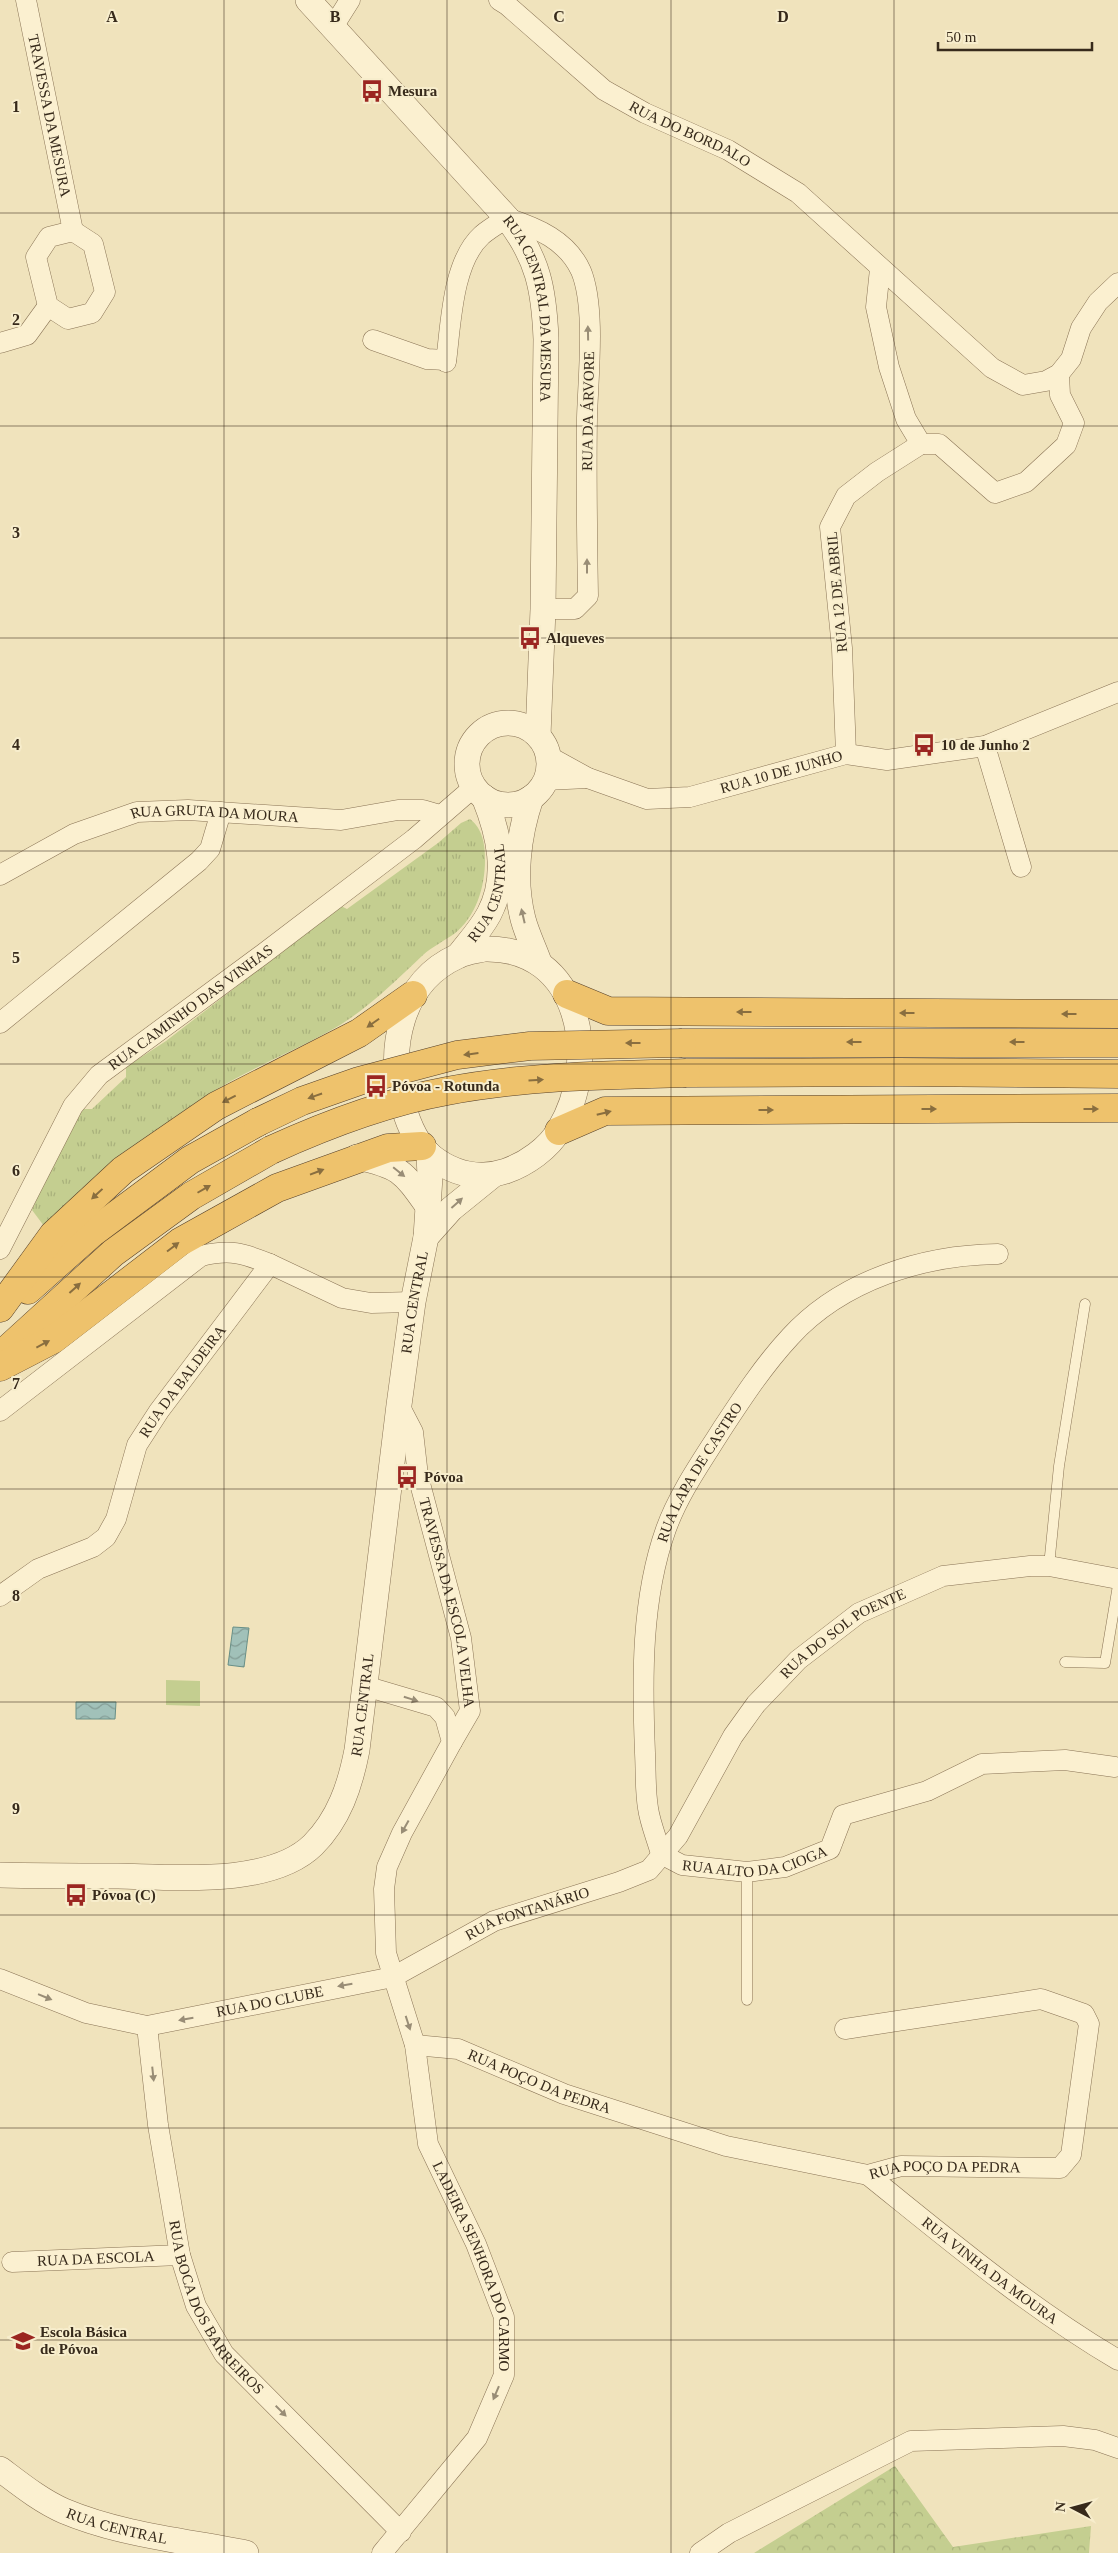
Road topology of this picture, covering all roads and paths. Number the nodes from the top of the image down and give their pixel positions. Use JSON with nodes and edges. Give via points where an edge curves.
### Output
{"nodes":[{"id":1,"x":26,"y":0,"type":"edge"},
{"id":2,"x":308,"y":0,"type":"edge"},
{"id":3,"x":350,"y":0,"type":"edge"},
{"id":4,"x":499,"y":0,"type":"edge"},
{"id":5,"x":333,"y":27,"type":"junction"},
{"id":6,"x":507,"y":218,"type":"junction"},
{"id":7,"x":73,"y":231,"type":"junction"},
{"id":8,"x":880,"y":269,"type":"junction"},
{"id":9,"x":1118,"y":283,"type":"edge"},
{"id":10,"x":48,"y":306,"type":"junction"},
{"id":11,"x":373,"y":340,"type":"dead end"},
{"id":12,"x":0,"y":342,"type":"edge"},
{"id":13,"x":1052,"y":378,"type":"junction"},
{"id":14,"x":921,"y":444,"type":"junction"},
{"id":15,"x":543,"y":609,"type":"junction"},
{"id":16,"x":1118,"y":692,"type":"edge"},
{"id":17,"x":535,"y":739,"type":"junction"},
{"id":18,"x":985,"y":746,"type":"junction"},
{"id":19,"x":846,"y":754,"type":"junction"},
{"id":20,"x":588,"y":778,"type":"junction"},
{"id":21,"x":538,"y":789,"type":"junction"},
{"id":22,"x":479,"y":792,"type":"junction"},
{"id":23,"x":221,"y":812,"type":"junction"},
{"id":24,"x":440,"y":815,"type":"junction"},
{"id":25,"x":1021,"y":867,"type":"dead end"},
{"id":26,"x":0,"y":874,"type":"edge"},
{"id":27,"x":459,"y":956,"type":"junction"},
{"id":28,"x":540,"y":962,"type":"junction"},
{"id":29,"x":567,"y":994,"type":"junction"},
{"id":30,"x":413,"y":996,"type":"junction"},
{"id":31,"x":1118,"y":1014,"type":"edge"},
{"id":32,"x":0,"y":1023,"type":"edge"},
{"id":33,"x":1118,"y":1043,"type":"edge"},
{"id":34,"x":1118,"y":1074,"type":"edge"},
{"id":35,"x":1118,"y":1108,"type":"edge"},
{"id":36,"x":559,"y":1130,"type":"junction"},
{"id":37,"x":425,"y":1150,"type":"junction"},
{"id":38,"x":358,"y":1157,"type":"junction"},
{"id":39,"x":493,"y":1175,"type":"junction"},
{"id":40,"x":428,"y":1205,"type":"junction"},
{"id":41,"x":426,"y":1237,"type":"junction"},
{"id":42,"x":0,"y":1249,"type":"edge"},
{"id":43,"x":998,"y":1254,"type":"dead end"},
{"id":44,"x":270,"y":1264,"type":"junction"},
{"id":45,"x":413,"y":1302,"type":"junction"},
{"id":46,"x":1085,"y":1304,"type":"dead end"},
{"id":47,"x":0,"y":1308,"type":"edge"},
{"id":48,"x":0,"y":1314,"type":"edge"},
{"id":49,"x":0,"y":1356,"type":"edge"},
{"id":50,"x":0,"y":1367,"type":"edge"},
{"id":51,"x":399,"y":1405,"type":"junction"},
{"id":52,"x":0,"y":1410,"type":"edge"},
{"id":53,"x":1049,"y":1566,"type":"junction"},
{"id":54,"x":1118,"y":1578,"type":"edge"},
{"id":55,"x":1118,"y":1585,"type":"edge"},
{"id":56,"x":0,"y":1596,"type":"edge"},
{"id":57,"x":1065,"y":1662,"type":"dead end"},
{"id":58,"x":364,"y":1686,"type":"junction"},
{"id":59,"x":452,"y":1742,"type":"junction"},
{"id":60,"x":1115,"y":1767,"type":"dead end"},
{"id":61,"x":661,"y":1854,"type":"junction"},
{"id":62,"x":747,"y":1872,"type":"junction"},
{"id":63,"x":0,"y":1875,"type":"edge"},
{"id":64,"x":392,"y":1977,"type":"junction"},
{"id":65,"x":0,"y":1979,"type":"edge"},
{"id":66,"x":747,"y":2000,"type":"dead end"},
{"id":67,"x":147,"y":2026,"type":"junction"},
{"id":68,"x":845,"y":2029,"type":"dead end"},
{"id":69,"x":415,"y":2045,"type":"junction"},
{"id":70,"x":868,"y":2175,"type":"junction"},
{"id":71,"x":180,"y":2255,"type":"junction"},
{"id":72,"x":12,"y":2262,"type":"dead end"},
{"id":73,"x":1118,"y":2360,"type":"edge"},
{"id":74,"x":1118,"y":2448,"type":"edge"},
{"id":75,"x":0,"y":2469,"type":"edge"},
{"id":76,"x":401,"y":2532,"type":"junction"},
{"id":77,"x":246,"y":2553,"type":"edge"},
{"id":78,"x":382,"y":2553,"type":"edge"},
{"id":79,"x":700,"y":2553,"type":"edge"}],
"edges":[{"from":1,"to":7,"type":"street","name":"TRAVESSA DA MESURA"},
{"from":2,"to":5,"type":"street","name":"RUA CENTRAL DA MESURA"},
{"from":3,"to":5,"type":"street"},
{"from":4,"to":8,"type":"street","name":"RUA DO BORDALO","via":[[604,90],[645,113],[728,150],[798,193]]},
{"from":5,"to":6,"type":"street","name":"RUA CENTRAL DA MESURA"},
{"from":6,"to":11,"type":"street","via":[[481,236],[459,271],[446,361],[427,359]]},
{"from":6,"to":15,"type":"street","name":"RUA CENTRAL DA MESURA","via":[[525,240],[544,299]]},
{"from":15,"to":6,"type":"street","name":"RUA DA ÁRVORE","one_way":true,"via":[[575,609],[588,596],[586,290],[580,270],[561,243],[541,230]]},
{"from":7,"to":10,"type":"street","via":[[49,236],[36,257]]},
{"from":7,"to":10,"type":"street","via":[[93,244],[105,292],[92,313],[68,319]]},
{"from":8,"to":13,"type":"street","name":"RUA DO BORDALO","via":[[992,368],[1023,385]]},
{"from":8,"to":14,"type":"street","via":[[876,307],[887,358],[906,419]]},
{"from":9,"to":13,"type":"street","via":[[1098,302],[1081,328],[1071,359]]},
{"from":10,"to":12,"type":"street","via":[[27,335]]},
{"from":13,"to":14,"type":"street","via":[[1074,423],[1066,445],[1026,482],[995,492],[939,444]]},
{"from":14,"to":19,"type":"street","name":"RUA 12 DE ABRIL","via":[[876,472],[846,496],[830,527],[842,648]]},
{"from":15,"to":17,"type":"street","name":"RUA CENTRAL DA MESURA"},
{"from":16,"to":18,"type":"street","name":"RUA 10 DE JUNHO"},
{"from":17,"to":20,"type":"street","name":"RUA 10 DE JUNHO"},
{"from":17,"to":21,"type":"street","via":[[549,768]]},
{"from":17,"to":22,"type":"street","via":[[508,723],[484,731],[475,740],[467,763],[469,776]]},
{"from":18,"to":19,"type":"street","name":"RUA 10 DE JUNHO","via":[[887,760]]},
{"from":18,"to":25,"type":"street"},
{"from":19,"to":20,"type":"street","name":"RUA 10 DE JUNHO","via":[[690,797],[647,799]]},
{"from":20,"to":21,"type":"street","name":"RUA 10 DE JUNHO"},
{"from":21,"to":22,"type":"street","via":[[520,803],[507,805],[495,803]]},
{"from":28,"to":21,"type":"street","name":"RUA CENTRAL","one_way":true,"via":[[523,920],[518,893],[519,840]]},
{"from":22,"to":24,"type":"street","name":"RUA CAMINHO DAS VINHAS"},
{"from":22,"to":27,"type":"street","name":"RUA CENTRAL","via":[[496,828],[500,851],[499,880],[488,915]]},
{"from":23,"to":24,"type":"street","name":"RUA GRUTA DA MOURA","via":[[341,820],[398,810],[423,810]]},
{"from":23,"to":26,"type":"street","name":"RUA GRUTA DA MOURA","via":[[138,812],[74,834]]},
{"from":23,"to":32,"type":"street","via":[[210,849],[199,861]]},
{"from":24,"to":42,"type":"street","name":"RUA CAMINHO DAS VINHAS","via":[[414,839],[99,1075],[73,1106]]},
{"from":27,"to":28,"type":"street","via":[[498,949],[517,952]]},
{"from":27,"to":30,"type":"street","via":[[442,965]]},
{"from":28,"to":29,"type":"street","name":"RUA CENTRAL"},
{"from":31,"to":29,"type":"highway","one_way":true,"via":[[608,1011]]},
{"from":29,"to":36,"type":"street","name":"RUA CENTRAL","via":[[577,1022],[580,1061],[574,1098]]},
{"from":30,"to":37,"type":"street","via":[[399,1031],[397,1083],[408,1121]]},
{"from":30,"to":47,"type":"highway","one_way":true,"via":[[359,1033],[216,1106],[123,1170],[53,1235]]},
{"from":33,"to":48,"type":"highway","one_way":true,"bridge":true,"via":[[682,1043],[530,1046],[457,1055],[359,1081],[302,1101],[190,1160],[92,1232]]},
{"from":49,"to":34,"type":"highway","one_way":true,"bridge":true,"via":[[113,1254],[191,1196],[271,1150],[327,1125],[382,1107],[447,1091],[516,1081],[686,1073]]},
{"from":36,"to":35,"type":"highway","one_way":true,"via":[[606,1111]]},
{"from":36,"to":39,"type":"street","name":"RUA CENTRAL","via":[[532,1157]]},
{"from":37,"to":38,"type":"highway","via":[[388,1148]]},
{"from":37,"to":39,"type":"street","via":[[445,1166],[460,1172]]},
{"from":37,"to":40,"type":"street","name":"RUA CENTRAL","via":[[430,1177]]},
{"from":38,"to":40,"type":"street","one_way":true,"via":[[388,1164],[402,1173]]},
{"from":50,"to":38,"type":"highway","one_way":true,"via":[[54,1339],[180,1242],[278,1188]]},
{"from":41,"to":39,"type":"street","name":"RUA CENTRAL","one_way":true,"via":[[450,1209]]},
{"from":40,"to":41,"type":"street","name":"RUA CENTRAL"},
{"from":41,"to":45,"type":"street","name":"RUA CENTRAL"},
{"from":43,"to":61,"type":"street","name":"RUA LAPA DE CASTRO","via":[[971,1254],[918,1263],[877,1278],[830,1303],[792,1335],[753,1382],[694,1472],[666,1529],[650,1592],[643,1709],[648,1808]]},
{"from":44,"to":45,"type":"street","via":[[342,1298],[371,1303]]},
{"from":44,"to":52,"type":"street","via":[[244,1253],[221,1251],[201,1256]]},
{"from":44,"to":56,"type":"street","name":"RUA DA BALDEIRA","via":[[137,1445],[116,1519],[106,1538],[93,1548],[38,1569]]},
{"from":45,"to":51,"type":"street","name":"RUA CENTRAL"},
{"from":46,"to":53,"type":"lane","via":[[1059,1466]]},
{"from":51,"to":58,"type":"street","name":"RUA CENTRAL"},
{"from":51,"to":59,"type":"street","name":"TRAVESSA DA ESCOLA VELHA","via":[[413,1432],[418,1476],[462,1647],[470,1711]]},
{"from":53,"to":54,"type":"street","name":"RUA DO SOL POENTE"},
{"from":53,"to":61,"type":"street","name":"RUA DO SOL POENTE","via":[[943,1576],[859,1613],[798,1660],[756,1704],[733,1736],[678,1836]]},
{"from":55,"to":57,"type":"lane","via":[[1105,1663]]},
{"from":58,"to":59,"type":"street","one_way":true,"via":[[436,1707],[445,1717]]},
{"from":58,"to":63,"type":"street","name":"RUA CENTRAL","via":[[351,1783],[335,1818],[312,1846],[286,1862],[258,1872],[218,1877]]},
{"from":59,"to":64,"type":"street","name":"TRAVESSA DA ESCOLA VELHA","one_way":true,"via":[[387,1867],[384,1889],[386,1953]]},
{"from":60,"to":62,"type":"street","name":"RUA ALTO DA CIOGA","via":[[1065,1760],[982,1764],[927,1791],[842,1814],[830,1849],[785,1867]]},
{"from":61,"to":62,"type":"street","name":"RUA ALTO DA CIOGA","via":[[682,1865]]},
{"from":61,"to":64,"type":"street","name":"RUA FONTANÁRIO","via":[[649,1870],[494,1920]]},
{"from":62,"to":66,"type":"lane"},
{"from":64,"to":67,"type":"street","name":"RUA DO CLUBE","one_way":true},
{"from":64,"to":69,"type":"street","name":"LADEIRA SENHORA DO CARMO","one_way":true},
{"from":65,"to":67,"type":"street","one_way":true,"via":[[86,2013]]},
{"from":67,"to":71,"type":"street","name":"RUA BOCA DOS BARREIROS","one_way":true,"via":[[158,2125]]},
{"from":68,"to":70,"type":"street","name":"RUA POÇO DA PEDRA","via":[[1042,2000],[1084,2014],[1090,2024],[1071,2156],[1060,2168],[901,2166]]},
{"from":69,"to":70,"type":"street","name":"RUA POÇO DA PEDRA","via":[[458,2049],[564,2094],[726,2146]]},
{"from":69,"to":76,"type":"street","name":"LADEIRA SENHORA DO CARMO","one_way":true,"via":[[428,2144],[476,2244],[504,2318],[504,2375],[477,2438]]},
{"from":70,"to":73,"type":"street","name":"RUA VINHA DA MOURA","via":[[992,2274]]},
{"from":71,"to":72,"type":"street","name":"RUA DA ESCOLA"},
{"from":71,"to":76,"type":"street","name":"RUA BOCA DOS BARREIROS","one_way":true,"via":[[196,2306],[224,2354]]},
{"from":74,"to":79,"type":"street","via":[[1095,2440],[1063,2436],[911,2441],[729,2533]]},
{"from":75,"to":77,"type":"street","name":"RUA CENTRAL","via":[[63,2510],[104,2524]]},
{"from":76,"to":78,"type":"street","name":"LADEIRA SENHORA DO CARMO"}]}
